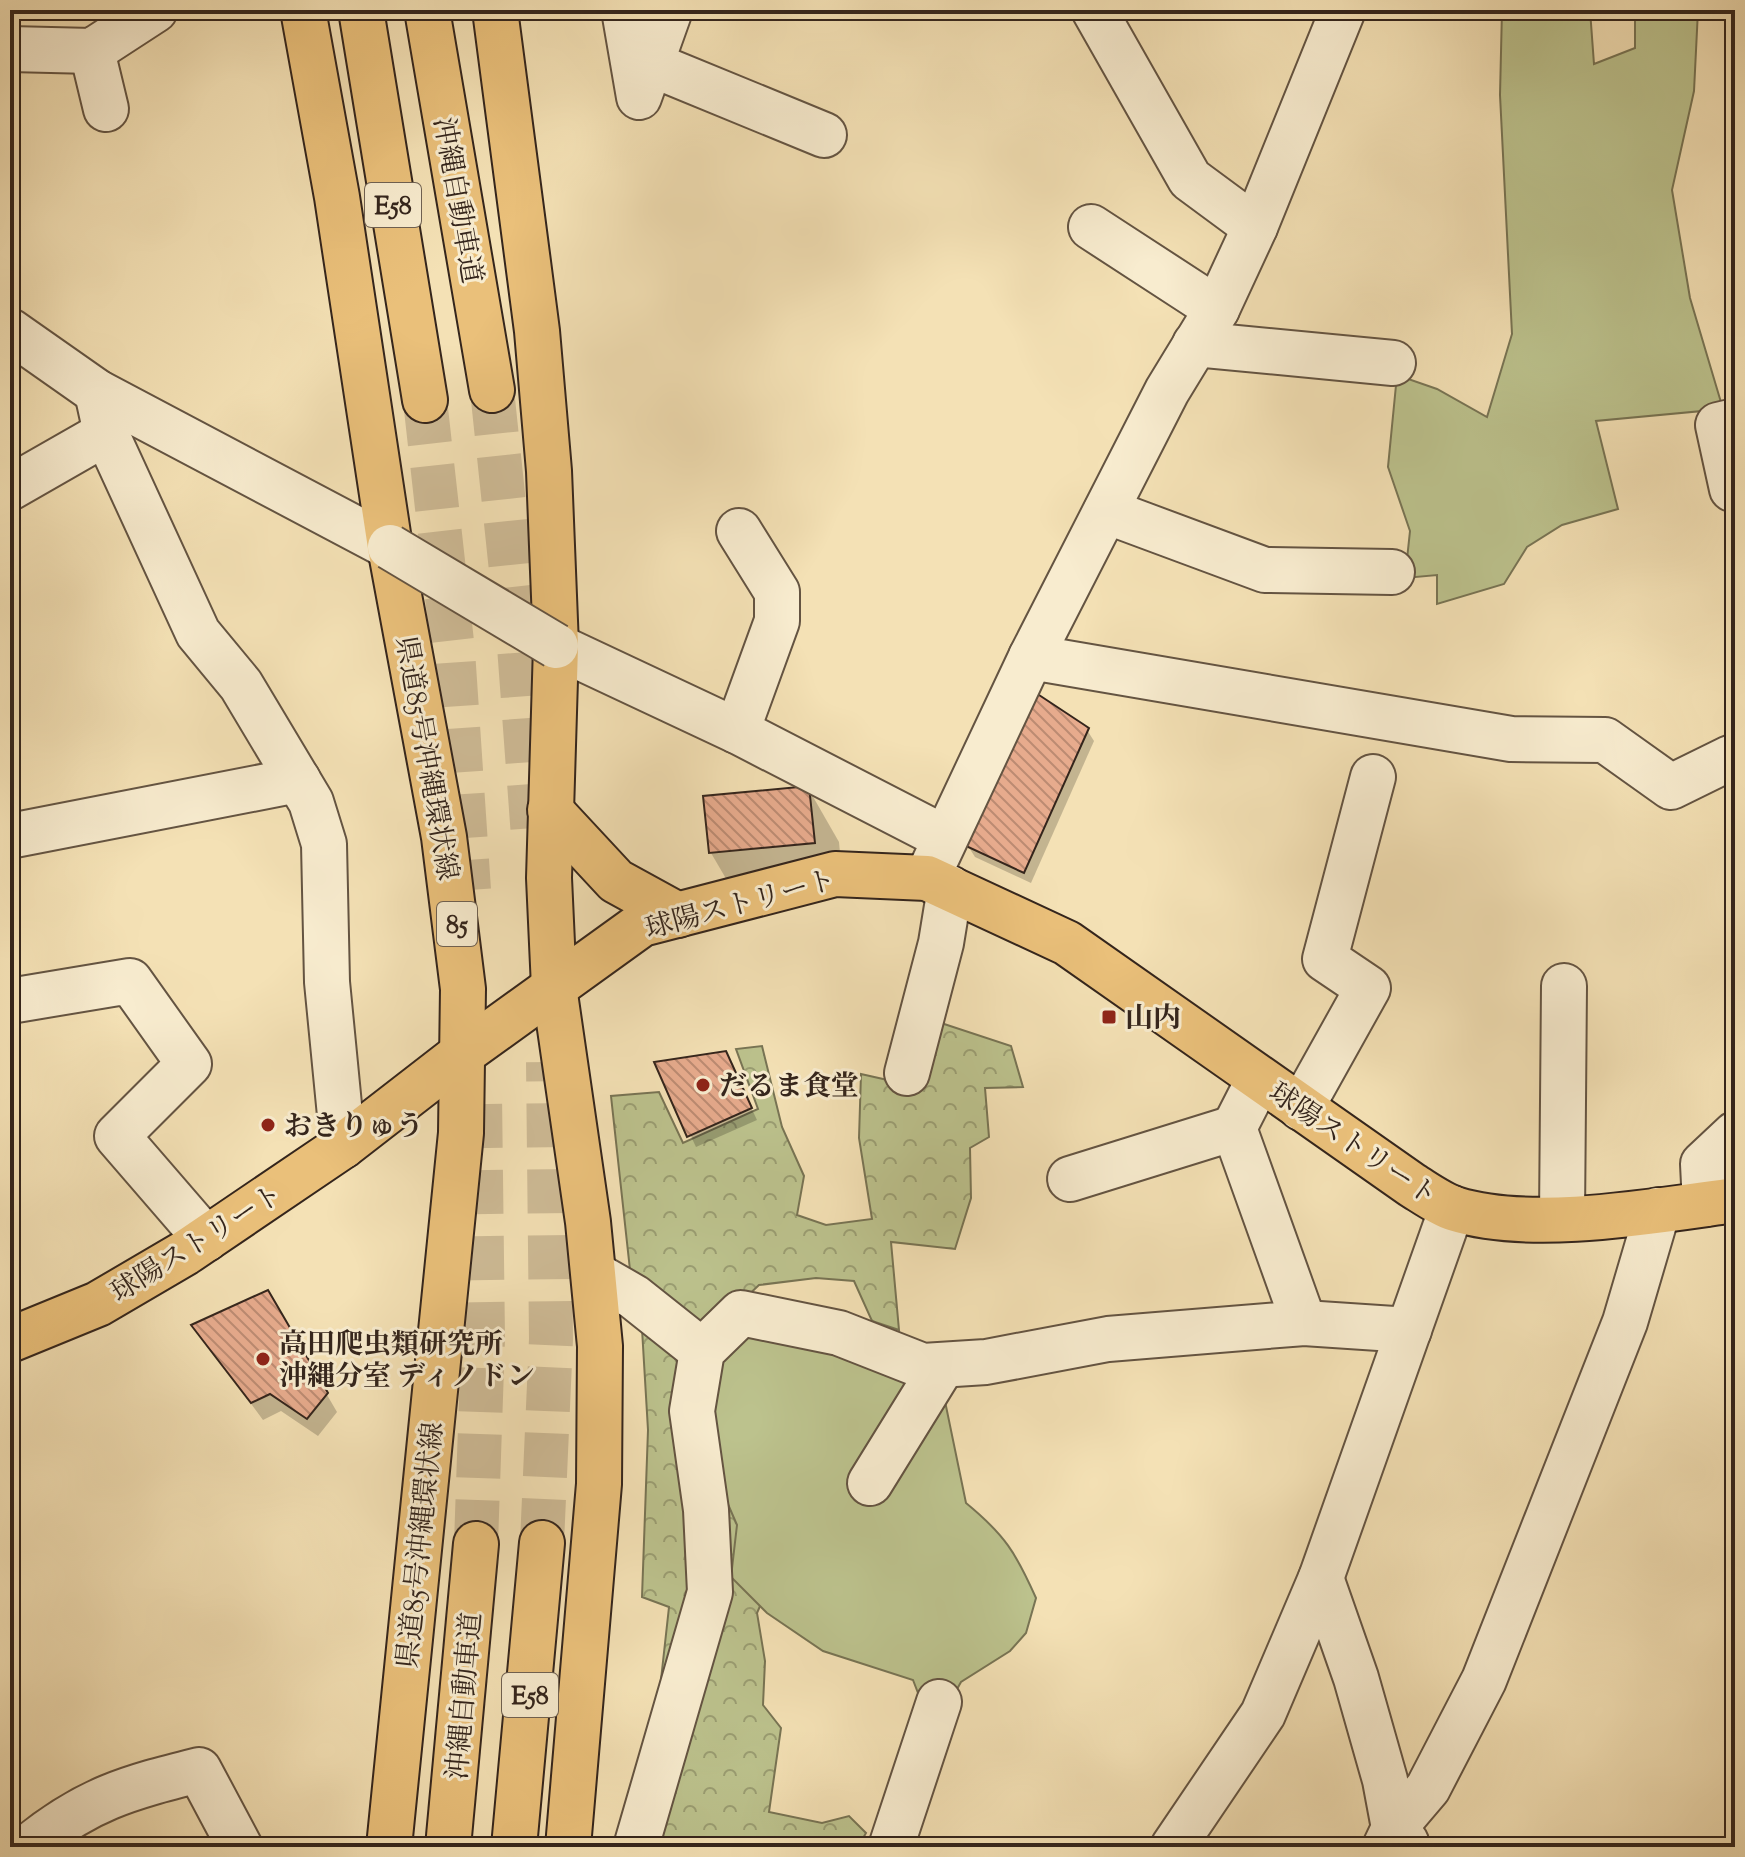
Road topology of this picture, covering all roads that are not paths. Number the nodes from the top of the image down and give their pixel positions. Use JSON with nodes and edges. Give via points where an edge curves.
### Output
{"nodes":[{"id":1,"x":155,"y":10,"type":"edge"},
{"id":2,"x":303,"y":10,"type":"edge"},
{"id":3,"x":361,"y":10,"type":"edge"},
{"id":4,"x":427,"y":10,"type":"edge"},
{"id":5,"x":495,"y":10,"type":"edge"},
{"id":6,"x":624,"y":10,"type":"edge"},
{"id":7,"x":670,"y":10,"type":"edge"},
{"id":8,"x":1094,"y":10,"type":"edge"},
{"id":9,"x":1343,"y":10,"type":"edge"},
{"id":10,"x":10,"y":49,"type":"edge"},
{"id":11,"x":92,"y":51,"type":"junction"},
{"id":12,"x":651,"y":64,"type":"junction"},
{"id":13,"x":106,"y":109,"type":"dead end"},
{"id":14,"x":824,"y":135,"type":"dead end"},
{"id":15,"x":1091,"y":227,"type":"dead end"},
{"id":16,"x":1255,"y":227,"type":"junction"},
{"id":17,"x":1206,"y":326,"type":"junction"},
{"id":18,"x":10,"y":331,"type":"edge"},
{"id":19,"x":1393,"y":363,"type":"dead end"},
{"id":20,"x":492,"y":390,"type":"tunnel mouth"},
{"id":21,"x":425,"y":400,"type":"tunnel mouth"},
{"id":22,"x":102,"y":413,"type":"junction"},
{"id":23,"x":1735,"y":421,"type":"edge"},
{"id":24,"x":10,"y":488,"type":"edge"},
{"id":25,"x":1732,"y":489,"type":"dead end"},
{"id":26,"x":1106,"y":511,"type":"junction"},
{"id":27,"x":739,"y":531,"type":"dead end"},
{"id":28,"x":390,"y":547,"type":"junction"},
{"id":29,"x":1392,"y":572,"type":"dead end"},
{"id":30,"x":556,"y":646,"type":"junction"},
{"id":31,"x":1031,"y":657,"type":"junction"},
{"id":32,"x":737,"y":731,"type":"junction"},
{"id":33,"x":1735,"y":759,"type":"edge"},
{"id":34,"x":1373,"y":777,"type":"dead end"},
{"id":35,"x":298,"y":780,"type":"junction"},
{"id":36,"x":550,"y":810,"type":"junction"},
{"id":37,"x":10,"y":836,"type":"edge"},
{"id":38,"x":943,"y":837,"type":"junction"},
{"id":39,"x":938,"y":883,"type":"junction"},
{"id":40,"x":678,"y":915,"type":"junction"},
{"id":41,"x":1564,"y":986,"type":"dead end"},
{"id":42,"x":554,"y":987,"type":"junction"},
{"id":43,"x":10,"y":1001,"type":"edge"},
{"id":44,"x":463,"y":1053,"type":"junction"},
{"id":45,"x":907,"y":1073,"type":"dead end"},
{"id":46,"x":1259,"y":1079,"type":"junction"},
{"id":47,"x":1301,"y":1108,"type":"junction"},
{"id":48,"x":1234,"y":1128,"type":"junction"},
{"id":49,"x":1735,"y":1134,"type":"edge"},
{"id":50,"x":343,"y":1146,"type":"junction"},
{"id":51,"x":1070,"y":1179,"type":"dead end"},
{"id":52,"x":1720,"y":1202,"type":"edge"},
{"id":53,"x":1452,"y":1208,"type":"junction"},
{"id":54,"x":1658,"y":1210,"type":"junction"},
{"id":55,"x":1562,"y":1217,"type":"junction"},
{"id":56,"x":206,"y":1239,"type":"junction"},
{"id":57,"x":594,"y":1274,"type":"junction"},
{"id":58,"x":1304,"y":1323,"type":"junction"},
{"id":59,"x":1409,"y":1330,"type":"junction"},
{"id":60,"x":10,"y":1340,"type":"edge"},
{"id":61,"x":702,"y":1351,"type":"junction"},
{"id":62,"x":943,"y":1365,"type":"junction"},
{"id":63,"x":870,"y":1483,"type":"dead end"},
{"id":64,"x":542,"y":1543,"type":"tunnel mouth"},
{"id":65,"x":476,"y":1544,"type":"tunnel mouth"},
{"id":66,"x":1321,"y":1578,"type":"junction"},
{"id":67,"x":939,"y":1702,"type":"dead end"},
{"id":68,"x":1396,"y":1841,"type":"edge"},
{"id":69,"x":28,"y":1847,"type":"edge"},
{"id":70,"x":240,"y":1847,"type":"edge"},
{"id":71,"x":389,"y":1847,"type":"edge"},
{"id":72,"x":448,"y":1847,"type":"edge"},
{"id":73,"x":514,"y":1847,"type":"edge"},
{"id":74,"x":568,"y":1847,"type":"edge"},
{"id":75,"x":636,"y":1847,"type":"edge"},
{"id":76,"x":891,"y":1847,"type":"edge"},
{"id":77,"x":1173,"y":1847,"type":"edge"}],
"edges":[{"from":1,"to":11,"type":"street"},
{"from":2,"to":28,"type":"main road","name":"県道85号沖縄環状線","number":"85"},
{"from":3,"to":21,"type":"main road","number":"E58"},
{"from":4,"to":20,"type":"main road","name":"沖縄自動車道","number":"E58"},
{"from":5,"to":30,"type":"main road","via":[[537,331]]},
{"from":6,"to":12,"type":"street","via":[[639,97]]},
{"from":7,"to":12,"type":"street"},
{"from":8,"to":16,"type":"street","via":[[1190,179]]},
{"from":9,"to":16,"type":"street"},
{"from":10,"to":11,"type":"street"},
{"from":11,"to":13,"type":"street"},
{"from":12,"to":14,"type":"street"},
{"from":15,"to":17,"type":"street"},
{"from":16,"to":17,"type":"street"},
{"from":17,"to":19,"type":"street"},
{"from":17,"to":26,"type":"street"},
{"from":18,"to":22,"type":"street"},
{"from":22,"to":24,"type":"street"},
{"from":22,"to":28,"type":"street"},
{"from":22,"to":35,"type":"street","via":[[198,633],[241,685]]},
{"from":23,"to":25,"type":"street","via":[[1718,425]]},
{"from":26,"to":29,"type":"street","via":[[1265,570]]},
{"from":26,"to":31,"type":"street"},
{"from":27,"to":32,"type":"street","via":[[777,592],[777,621]]},
{"from":28,"to":30,"type":"street","bridge":true},
{"from":28,"to":44,"type":"main road","name":"県道85号沖縄環状線","number":"85","via":[[454,898]]},
{"from":30,"to":32,"type":"street"},
{"from":30,"to":36,"type":"main road"},
{"from":31,"to":33,"type":"street","via":[[1511,739],[1605,740],[1671,787]]},
{"from":31,"to":38,"type":"street"},
{"from":32,"to":38,"type":"street"},
{"from":34,"to":47,"type":"street","via":[[1325,959],[1368,988]]},
{"from":35,"to":37,"type":"street"},
{"from":35,"to":50,"type":"street","via":[[324,844],[327,982]]},
{"from":36,"to":40,"type":"main road","via":[[616,881]]},
{"from":36,"to":42,"type":"main road"},
{"from":38,"to":39,"type":"street"},
{"from":39,"to":40,"type":"main road","name":"球陽ストリート","via":[[835,874]]},
{"from":39,"to":45,"type":"street","via":[[941,943]]},
{"from":39,"to":46,"type":"main road","name":"球陽ストリート","via":[[1067,943]]},
{"from":40,"to":42,"type":"main road","name":"球陽ストリート","via":[[642,924]]},
{"from":41,"to":55,"type":"street"},
{"from":42,"to":44,"type":"main road","name":"球陽ストリート"},
{"from":42,"to":57,"type":"main road"},
{"from":43,"to":56,"type":"street","via":[[130,981],[189,1064],[117,1136]]},
{"from":44,"to":50,"type":"main road","name":"球陽ストリート"},
{"from":44,"to":71,"type":"main road","name":"県道85号沖縄環状線","number":"85","via":[[461,1133]]},
{"from":46,"to":47,"type":"main road","name":"球陽ストリート"},
{"from":46,"to":48,"type":"street"},
{"from":47,"to":53,"type":"main road","name":"球陽ストリート"},
{"from":48,"to":51,"type":"street"},
{"from":48,"to":58,"type":"street"},
{"from":49,"to":52,"type":"street","via":[[1703,1164]]},
{"from":50,"to":56,"type":"main road","name":"球陽ストリート"},
{"from":52,"to":54,"type":"main road","name":"球陽ストリート"},
{"from":53,"to":55,"type":"main road","name":"球陽ストリート","via":[[1497,1218]]},
{"from":53,"to":59,"type":"street"},
{"from":54,"to":55,"type":"main road","name":"球陽ストリート"},
{"from":54,"to":68,"type":"street","via":[[1625,1322],[1484,1680]]},
{"from":56,"to":60,"type":"main road","name":"球陽ストリート","via":[[98,1304]]},
{"from":57,"to":61,"type":"street","via":[[634,1297]]},
{"from":57,"to":74,"type":"main road","via":[[599,1484]]},
{"from":58,"to":59,"type":"street"},
{"from":58,"to":62,"type":"street","via":[[1108,1339]]},
{"from":59,"to":66,"type":"street"},
{"from":61,"to":62,"type":"street","via":[[741,1313],[839,1333],[923,1366]]},
{"from":61,"to":75,"type":"street","via":[[692,1411],[706,1510],[710,1592]]},
{"from":62,"to":63,"type":"street"},
{"from":64,"to":73,"type":"main road","number":"E58"},
{"from":65,"to":72,"type":"main road","name":"沖縄自動車道","number":"E58"},
{"from":66,"to":68,"type":"street","via":[[1356,1678]]},
{"from":66,"to":77,"type":"street","via":[[1263,1714]]},
{"from":67,"to":76,"type":"street"},
{"from":69,"to":70,"type":"street","via":[[63,1819],[125,1788],[199,1770]]}]}
